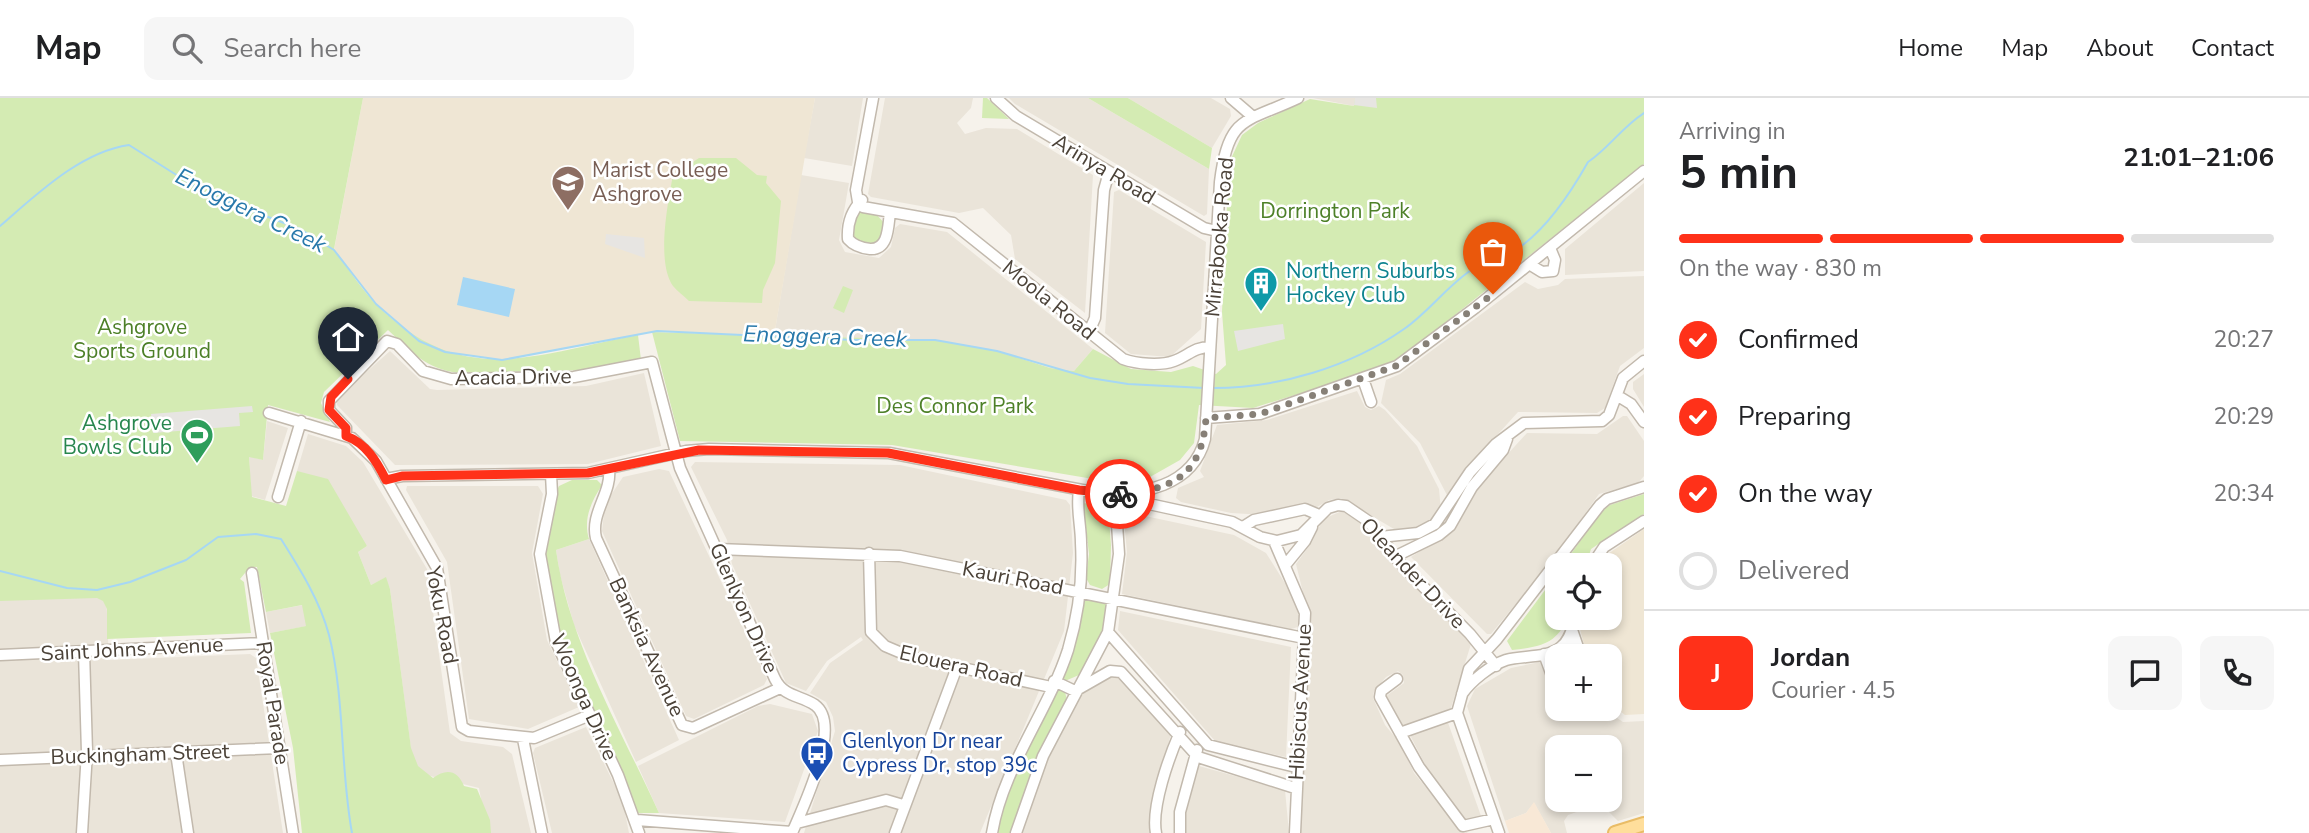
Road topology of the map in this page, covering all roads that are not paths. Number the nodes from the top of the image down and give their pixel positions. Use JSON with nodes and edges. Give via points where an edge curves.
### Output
{"nodes":[{"id":1,"x":873,"y":98,"type":"edge"},
{"id":2,"x":996,"y":98,"type":"edge"},
{"id":3,"x":1233,"y":98,"type":"edge"},
{"id":4,"x":1298,"y":98,"type":"edge"},
{"id":5,"x":1252,"y":116,"type":"junction"},
{"id":6,"x":1644,"y":171,"type":"edge"},
{"id":7,"x":1109,"y":172,"type":"junction"},
{"id":8,"x":861,"y":202,"type":"junction"},
{"id":9,"x":890,"y":212,"type":"junction"},
{"id":10,"x":1217,"y":231,"type":"junction"},
{"id":11,"x":1549,"y":248,"type":"junction"},
{"id":12,"x":1529,"y":264,"type":"junction"},
{"id":13,"x":1089,"y":332,"type":"junction"},
{"id":14,"x":1210,"y":347,"type":"junction"},
{"id":15,"x":1644,"y":361,"type":"edge"},
{"id":16,"x":652,"y":362,"type":"joint"},
{"id":17,"x":1363,"y":379,"type":"junction"},
{"id":18,"x":1618,"y":396,"type":"junction"},
{"id":19,"x":1371,"y":402,"type":"dead end"},
{"id":20,"x":269,"y":412,"type":"dead end"},
{"id":21,"x":1206,"y":418,"type":"junction"},
{"id":22,"x":301,"y":421,"type":"junction"},
{"id":23,"x":1644,"y":422,"type":"edge"},
{"id":24,"x":346,"y":436,"type":"junction"},
{"id":25,"x":1507,"y":439,"type":"junction"},
{"id":26,"x":674,"y":454,"type":"junction"},
{"id":27,"x":609,"y":469,"type":"junction"},
{"id":28,"x":551,"y":474,"type":"junction"},
{"id":29,"x":386,"y":480,"type":"junction"},
{"id":30,"x":1644,"y":486,"type":"edge"},
{"id":31,"x":1079,"y":490,"type":"junction"},
{"id":32,"x":1137,"y":491,"type":"junction"},
{"id":33,"x":1115,"y":494,"type":"junction"},
{"id":34,"x":278,"y":498,"type":"dead end"},
{"id":35,"x":1317,"y":518,"type":"junction"},
{"id":36,"x":1644,"y":520,"type":"edge"},
{"id":37,"x":1243,"y":527,"type":"junction"},
{"id":38,"x":1380,"y":537,"type":"junction"},
{"id":39,"x":1277,"y":541,"type":"junction"},
{"id":40,"x":718,"y":549,"type":"junction"},
{"id":41,"x":869,"y":553,"type":"junction"},
{"id":42,"x":1600,"y":553,"type":"edge"},
{"id":43,"x":1394,"y":557,"type":"junction"},
{"id":44,"x":1288,"y":568,"type":"junction"},
{"id":45,"x":252,"y":573,"type":"dead end"},
{"id":46,"x":1079,"y":592,"type":"junction"},
{"id":47,"x":1114,"y":599,"type":"junction"},
{"id":48,"x":1572,"y":630,"type":"joint"},
{"id":49,"x":1108,"y":632,"type":"junction"},
{"id":50,"x":1304,"y":638,"type":"junction"},
{"id":51,"x":264,"y":643,"type":"junction"},
{"id":52,"x":1577,"y":644,"type":"edge"},
{"id":53,"x":1485,"y":649,"type":"junction"},
{"id":54,"x":84,"y":652,"type":"junction"},
{"id":55,"x":1544,"y":654,"type":"joint"},
{"id":56,"x":0,"y":655,"type":"edge"},
{"id":57,"x":1498,"y":664,"type":"junction"},
{"id":58,"x":957,"y":667,"type":"junction"},
{"id":59,"x":1397,"y":679,"type":"dead end"},
{"id":60,"x":1052,"y":684,"type":"junction"},
{"id":61,"x":780,"y":688,"type":"junction"},
{"id":62,"x":1076,"y":691,"type":"junction"},
{"id":63,"x":1460,"y":697,"type":"junction"},
{"id":64,"x":1457,"y":713,"type":"junction"},
{"id":65,"x":590,"y":715,"type":"junction"},
{"id":66,"x":1185,"y":719,"type":"junction"},
{"id":67,"x":1400,"y":733,"type":"junction"},
{"id":68,"x":1178,"y":735,"type":"junction"},
{"id":69,"x":523,"y":739,"type":"junction"},
{"id":70,"x":1202,"y":740,"type":"junction"},
{"id":71,"x":280,"y":748,"type":"junction"},
{"id":72,"x":176,"y":753,"type":"junction"},
{"id":73,"x":1195,"y":755,"type":"junction"},
{"id":74,"x":86,"y":757,"type":"junction"},
{"id":75,"x":0,"y":760,"type":"edge"},
{"id":76,"x":1296,"y":767,"type":"junction"},
{"id":77,"x":1295,"y":788,"type":"junction"},
{"id":78,"x":903,"y":805,"type":"junction"},
{"id":79,"x":1494,"y":819,"type":"junction"},
{"id":80,"x":637,"y":820,"type":"junction"},
{"id":81,"x":1644,"y":824,"type":"edge"},
{"id":82,"x":684,"y":828,"type":"edge"},
{"id":83,"x":794,"y":829,"type":"edge"},
{"id":84,"x":82,"y":833,"type":"edge"},
{"id":85,"x":188,"y":833,"type":"edge"},
{"id":86,"x":293,"y":833,"type":"edge"},
{"id":87,"x":542,"y":833,"type":"edge"},
{"id":88,"x":639,"y":833,"type":"edge"},
{"id":89,"x":895,"y":833,"type":"edge"},
{"id":90,"x":992,"y":833,"type":"edge"},
{"id":91,"x":1016,"y":833,"type":"edge"},
{"id":92,"x":1156,"y":833,"type":"edge"},
{"id":93,"x":1180,"y":833,"type":"edge"},
{"id":94,"x":1295,"y":833,"type":"edge"},
{"id":95,"x":1499,"y":833,"type":"edge"},
{"id":96,"x":1615,"y":833,"type":"edge"}],
"edges":[{"from":1,"to":8,"type":"street","via":[[856,190]]},
{"from":2,"to":7,"type":"street","name":"Arinya Road","via":[[1016,116]]},
{"from":3,"to":5,"type":"street"},
{"from":4,"to":5,"type":"street","name":"Mirrabooka Road"},
{"from":5,"to":10,"type":"street","name":"Mirrabooka Road","via":[[1242,121],[1227,146]]},
{"from":6,"to":11,"type":"street"},
{"from":7,"to":10,"type":"street","name":"Arinya Road","via":[[1204,228]]},
{"from":7,"to":13,"type":"street","via":[[1096,318]]},
{"from":8,"to":9,"type":"street","name":"Moola Road","via":[[867,209]]},
{"from":8,"to":9,"type":"street","via":[[848,228],[848,239],[856,246],[881,247]]},
{"from":9,"to":13,"type":"street","name":"Moola Road","via":[[954,224]]},
{"from":10,"to":14,"type":"street","name":"Mirrabooka Road"},
{"from":11,"to":12,"type":"street"},
{"from":11,"to":12,"type":"street","via":[[1555,260],[1552,271]]},
{"from":12,"to":17,"type":"street","via":[[1396,366]]},
{"from":13,"to":14,"type":"street","name":"Moola Road","via":[[1133,362],[1172,362],[1197,348]]},
{"from":14,"to":21,"type":"street","name":"Mirrabooka Road"},
{"from":15,"to":18,"type":"street","via":[[1623,378]]},
{"from":16,"to":24,"type":"street","name":"Acacia Drive","via":[[574,377],[451,379],[423,372],[397,344],[387,341],[329,401],[329,410],[346,428]]},
{"from":16,"to":26,"type":"street","name":"Glenlyon Drive"},
{"from":17,"to":19,"type":"street"},
{"from":17,"to":21,"type":"street","via":[[1260,414]]},
{"from":18,"to":23,"type":"street","via":[[1631,404]]},
{"from":18,"to":25,"type":"street","via":[[1602,421],[1524,423]]},
{"from":20,"to":22,"type":"street","name":"Yoku Road"},
{"from":21,"to":32,"type":"street","name":"Mirrabooka Road","via":[[1200,455],[1192,467],[1167,484]]},
{"from":22,"to":24,"type":"street","name":"Yoku Road"},
{"from":22,"to":34,"type":"street"},
{"from":24,"to":29,"type":"street","name":"Yoku Road","via":[[376,461]]},
{"from":25,"to":38,"type":"street","via":[[1496,444],[1470,472],[1435,524],[1418,533]]},
{"from":25,"to":43,"type":"street","via":[[1450,526]]},
{"from":26,"to":27,"type":"street","name":"Mirrabooka Road"},
{"from":26,"to":31,"type":"street","name":"Mirrabooka Road","via":[[699,450],[888,453]]},
{"from":26,"to":40,"type":"street","name":"Glenlyon Drive"},
{"from":27,"to":28,"type":"street","name":"Mirrabooka Road"},
{"from":27,"to":61,"type":"street","name":"Banksia Avenue","via":[[610,484],[600,500],[596,538],[682,725],[692,728]]},
{"from":28,"to":29,"type":"street","name":"Mirrabooka Road"},
{"from":28,"to":65,"type":"street","name":"Woonga Drive","via":[[552,494],[540,554],[547,599],[556,642]]},
{"from":29,"to":69,"type":"street","name":"Yoku Road","via":[[437,568],[462,727]]},
{"from":30,"to":53,"type":"street","via":[[1600,505]]},
{"from":31,"to":33,"type":"street","name":"Mirrabooka Road"},
{"from":31,"to":46,"type":"street"},
{"from":32,"to":33,"type":"street","name":"Mirrabooka Road"},
{"from":32,"to":37,"type":"street","via":[[1149,504]]},
{"from":33,"to":47,"type":"street","via":[[1119,554]]},
{"from":35,"to":37,"type":"street","name":"Oleander Drive","via":[[1305,509],[1254,520]]},
{"from":35,"to":38,"type":"street","name":"Oleander Drive","via":[[1335,505],[1343,505],[1367,520]]},
{"from":35,"to":39,"type":"street","name":"Oleander Drive","via":[[1301,535]]},
{"from":35,"to":44,"type":"street"},
{"from":36,"to":42,"type":"street"},
{"from":37,"to":39,"type":"street"},
{"from":38,"to":43,"type":"street","name":"Oleander Drive"},
{"from":39,"to":44,"type":"street","name":"Hibiscus Avenue"},
{"from":40,"to":41,"type":"street","name":"Kauri Road"},
{"from":40,"to":61,"type":"street","name":"Glenlyon Drive"},
{"from":41,"to":46,"type":"street","name":"Kauri Road"},
{"from":41,"to":58,"type":"street","name":"Elouera Road","via":[[871,632],[896,653]]},
{"from":43,"to":53,"type":"street","name":"Oleander Drive"},
{"from":44,"to":50,"type":"street","name":"Hibiscus Avenue","via":[[1305,613]]},
{"from":45,"to":51,"type":"street","name":"Royal Parade"},
{"from":46,"to":47,"type":"street","name":"Kauri Road"},
{"from":46,"to":60,"type":"street","via":[[1073,630]]},
{"from":47,"to":49,"type":"street"},
{"from":47,"to":50,"type":"street","name":"Kauri Road"},
{"from":48,"to":52,"type":"street"},
{"from":48,"to":55,"type":"street","via":[[1562,646]]},
{"from":49,"to":62,"type":"street"},
{"from":49,"to":66,"type":"street"},
{"from":50,"to":76,"type":"street","name":"Hibiscus Avenue"},
{"from":51,"to":54,"type":"street","name":"Saint Johns Avenue"},
{"from":51,"to":71,"type":"street","name":"Royal Parade"},
{"from":53,"to":57,"type":"street","name":"Oleander Drive","via":[[1497,655]]},
{"from":53,"to":63,"type":"street","via":[[1468,671]]},
{"from":54,"to":56,"type":"street","name":"Saint Johns Avenue"},
{"from":54,"to":74,"type":"street"},
{"from":55,"to":57,"type":"street"},
{"from":57,"to":63,"type":"street"},
{"from":58,"to":60,"type":"street","name":"Elouera Road"},
{"from":58,"to":78,"type":"street"},
{"from":59,"to":67,"type":"street","via":[[1379,695]]},
{"from":60,"to":62,"type":"street","name":"Elouera Road"},
{"from":60,"to":90,"type":"street","via":[[1020,751]]},
{"from":61,"to":83,"type":"street","name":"Glenlyon Drive","via":[[815,705],[826,724],[825,742]]},
{"from":62,"to":68,"type":"street","via":[[1110,671],[1121,672]]},
{"from":62,"to":91,"type":"street","via":[[1043,756]]},
{"from":63,"to":64,"type":"street"},
{"from":64,"to":67,"type":"street"},
{"from":64,"to":79,"type":"street"},
{"from":65,"to":69,"type":"street","name":"Yoku Road"},
{"from":65,"to":80,"type":"street","name":"Woonga Drive"},
{"from":66,"to":68,"type":"street"},
{"from":66,"to":70,"type":"street"},
{"from":67,"to":79,"type":"street","via":[[1461,824],[1470,827]]},
{"from":68,"to":73,"type":"street"},
{"from":68,"to":92,"type":"street","via":[[1156,811]]},
{"from":69,"to":87,"type":"street"},
{"from":70,"to":73,"type":"street"},
{"from":70,"to":76,"type":"street","via":[[1219,750]]},
{"from":71,"to":72,"type":"street","name":"Buckingham Street"},
{"from":71,"to":86,"type":"street","name":"Royal Parade"},
{"from":72,"to":74,"type":"street","name":"Buckingham Street"},
{"from":72,"to":85,"type":"street"},
{"from":73,"to":77,"type":"street"},
{"from":73,"to":93,"type":"street","via":[[1180,813]]},
{"from":74,"to":75,"type":"street","name":"Buckingham Street"},
{"from":74,"to":84,"type":"street"},
{"from":76,"to":77,"type":"street","name":"Hibiscus Avenue"},
{"from":77,"to":94,"type":"street","name":"Hibiscus Avenue"},
{"from":78,"to":83,"type":"street","via":[[886,800]]},
{"from":78,"to":89,"type":"street"},
{"from":79,"to":95,"type":"street"},
{"from":80,"to":82,"type":"street"},
{"from":80,"to":88,"type":"street","name":"Woonga Drive"},
{"from":81,"to":96,"type":"main road"},
{"from":82,"to":83,"type":"street"}]}
